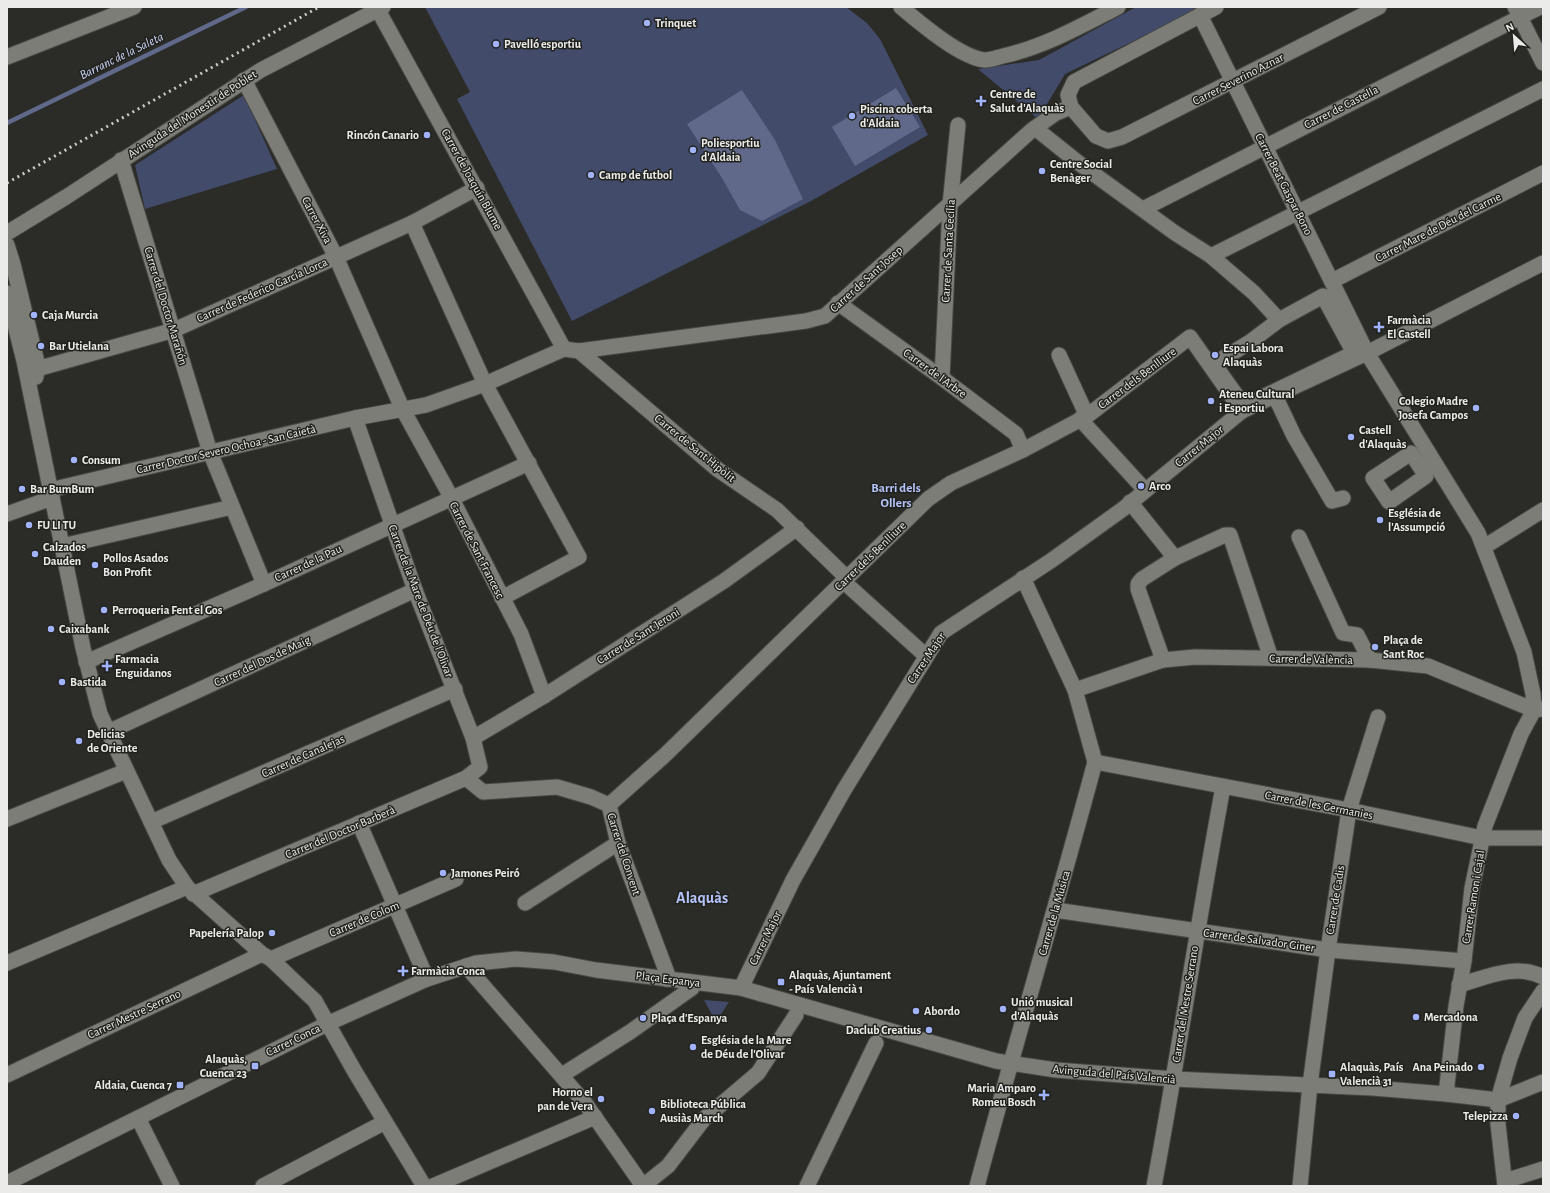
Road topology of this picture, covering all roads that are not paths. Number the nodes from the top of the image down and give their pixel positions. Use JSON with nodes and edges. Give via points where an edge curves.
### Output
{"nodes":[{"id":1,"x":134,"y":7,"type":"edge"},
{"id":2,"x":901,"y":7,"type":"edge"},
{"id":3,"x":1118,"y":7,"type":"edge"},
{"id":4,"x":1216,"y":7,"type":"edge"},
{"id":5,"x":1379,"y":7,"type":"edge"},
{"id":6,"x":1540,"y":7,"type":"edge"},
{"id":7,"x":381,"y":9,"type":"edge"},
{"id":8,"x":1518,"y":12,"type":"edge"},
{"id":9,"x":1200,"y":15,"type":"junction"},
{"id":10,"x":7,"y":57,"type":"edge"},
{"id":11,"x":1543,"y":62,"type":"edge"},
{"id":12,"x":244,"y":80,"type":"junction"},
{"id":13,"x":1233,"y":82,"type":"junction"},
{"id":14,"x":1543,"y":89,"type":"edge"},
{"id":15,"x":1071,"y":107,"type":"junction"},
{"id":16,"x":958,"y":125,"type":"dead end"},
{"id":17,"x":1035,"y":128,"type":"junction"},
{"id":18,"x":1265,"y":146,"type":"junction"},
{"id":19,"x":121,"y":160,"type":"junction"},
{"id":20,"x":1543,"y":173,"type":"edge"},
{"id":21,"x":477,"y":188,"type":"junction"},
{"id":22,"x":950,"y":205,"type":"junction"},
{"id":23,"x":1143,"y":209,"type":"junction"},
{"id":24,"x":1298,"y":213,"type":"junction"},
{"id":25,"x":412,"y":223,"type":"junction"},
{"id":26,"x":7,"y":233,"type":"edge"},
{"id":27,"x":7,"y":245,"type":"edge"},
{"id":28,"x":336,"y":256,"type":"junction"},
{"id":29,"x":1211,"y":256,"type":"junction"},
{"id":30,"x":1543,"y":263,"type":"edge"},
{"id":31,"x":1332,"y":281,"type":"junction"},
{"id":32,"x":7,"y":293,"type":"edge"},
{"id":33,"x":838,"y":303,"type":"junction"},
{"id":34,"x":1278,"y":320,"type":"junction"},
{"id":35,"x":174,"y":330,"type":"junction"},
{"id":36,"x":7,"y":337,"type":"edge"},
{"id":37,"x":572,"y":350,"type":"junction"},
{"id":38,"x":1367,"y":353,"type":"junction"},
{"id":39,"x":1059,"y":355,"type":"dead end"},
{"id":40,"x":37,"y":369,"type":"junction"},
{"id":41,"x":942,"y":378,"type":"junction"},
{"id":42,"x":485,"y":384,"type":"junction"},
{"id":43,"x":1275,"y":396,"type":"junction"},
{"id":44,"x":33,"y":406,"type":"junction"},
{"id":45,"x":402,"y":408,"type":"junction"},
{"id":46,"x":1242,"y":411,"type":"junction"},
{"id":47,"x":355,"y":418,"type":"junction"},
{"id":48,"x":1084,"y":418,"type":"junction"},
{"id":49,"x":1426,"y":449,"type":"junction"},
{"id":50,"x":1023,"y":450,"type":"junction"},
{"id":51,"x":210,"y":452,"type":"junction"},
{"id":52,"x":1413,"y":458,"type":"junction"},
{"id":53,"x":529,"y":463,"type":"junction"},
{"id":54,"x":1145,"y":490,"type":"junction"},
{"id":55,"x":51,"y":494,"type":"junction"},
{"id":56,"x":451,"y":498,"type":"junction"},
{"id":57,"x":1343,"y":498,"type":"dead end"},
{"id":58,"x":1130,"y":502,"type":"junction"},
{"id":59,"x":232,"y":507,"type":"junction"},
{"id":60,"x":1543,"y":510,"type":"edge"},
{"id":61,"x":7,"y":514,"type":"edge"},
{"id":62,"x":392,"y":524,"type":"junction"},
{"id":63,"x":797,"y":528,"type":"junction"},
{"id":64,"x":1300,"y":537,"type":"dead end"},
{"id":65,"x":62,"y":546,"type":"junction"},
{"id":66,"x":1484,"y":547,"type":"junction"},
{"id":67,"x":1175,"y":558,"type":"junction"},
{"id":68,"x":1023,"y":578,"type":"junction"},
{"id":69,"x":845,"y":579,"type":"junction"},
{"id":70,"x":264,"y":584,"type":"junction"},
{"id":71,"x":415,"y":590,"type":"junction"},
{"id":72,"x":502,"y":598,"type":"junction"},
{"id":73,"x":926,"y":656,"type":"junction"},
{"id":74,"x":1271,"y":658,"type":"junction"},
{"id":75,"x":1163,"y":660,"type":"junction"},
{"id":76,"x":1370,"y":660,"type":"junction"},
{"id":77,"x":86,"y":662,"type":"junction"},
{"id":78,"x":454,"y":689,"type":"junction"},
{"id":79,"x":1075,"y":690,"type":"junction"},
{"id":80,"x":544,"y":696,"type":"junction"},
{"id":81,"x":1539,"y":710,"type":"edge"},
{"id":82,"x":1378,"y":717,"type":"dead end"},
{"id":83,"x":108,"y":732,"type":"junction"},
{"id":84,"x":473,"y":738,"type":"junction"},
{"id":85,"x":1095,"y":762,"type":"junction"},
{"id":86,"x":126,"y":771,"type":"junction"},
{"id":87,"x":466,"y":778,"type":"junction"},
{"id":88,"x":1223,"y":787,"type":"junction"},
{"id":89,"x":609,"y":805,"type":"junction"},
{"id":90,"x":1349,"y":810,"type":"junction"},
{"id":91,"x":7,"y":819,"type":"edge"},
{"id":92,"x":151,"y":822,"type":"junction"},
{"id":93,"x":359,"y":823,"type":"junction"},
{"id":94,"x":1482,"y":838,"type":"junction"},
{"id":95,"x":1543,"y":838,"type":"edge"},
{"id":96,"x":618,"y":842,"type":"junction"},
{"id":97,"x":456,"y":879,"type":"dead end"},
{"id":98,"x":190,"y":890,"type":"junction"},
{"id":99,"x":525,"y":903,"type":"dead end"},
{"id":100,"x":395,"y":905,"type":"junction"},
{"id":101,"x":1055,"y":910,"type":"junction"},
{"id":102,"x":1196,"y":931,"type":"junction"},
{"id":103,"x":1328,"y":950,"type":"junction"},
{"id":104,"x":266,"y":957,"type":"junction"},
{"id":105,"x":1464,"y":961,"type":"junction"},
{"id":106,"x":7,"y":963,"type":"edge"},
{"id":107,"x":466,"y":966,"type":"junction"},
{"id":108,"x":596,"y":970,"type":"joint"},
{"id":109,"x":1543,"y":977,"type":"edge"},
{"id":110,"x":427,"y":979,"type":"junction"},
{"id":111,"x":666,"y":979,"type":"junction"},
{"id":112,"x":1460,"y":985,"type":"junction"},
{"id":113,"x":692,"y":988,"type":"dead end"},
{"id":114,"x":741,"y":988,"type":"junction"},
{"id":115,"x":1543,"y":991,"type":"edge"},
{"id":116,"x":796,"y":1015,"type":"dead end"},
{"id":117,"x":329,"y":1023,"type":"junction"},
{"id":118,"x":876,"y":1043,"type":"dead end"},
{"id":119,"x":1010,"y":1063,"type":"junction"},
{"id":120,"x":7,"y":1075,"type":"edge"},
{"id":121,"x":562,"y":1075,"type":"junction"},
{"id":122,"x":1174,"y":1079,"type":"junction"},
{"id":123,"x":1543,"y":1082,"type":"edge"},
{"id":124,"x":1310,"y":1085,"type":"junction"},
{"id":125,"x":1446,"y":1094,"type":"junction"},
{"id":126,"x":1498,"y":1100,"type":"junction"},
{"id":127,"x":595,"y":1117,"type":"junction"},
{"id":128,"x":138,"y":1118,"type":"junction"},
{"id":129,"x":385,"y":1122,"type":"junction"},
{"id":130,"x":1543,"y":1170,"type":"edge"},
{"id":131,"x":7,"y":1183,"type":"edge"},
{"id":132,"x":1505,"y":1184,"type":"edge"},
{"id":133,"x":172,"y":1186,"type":"edge"},
{"id":134,"x":263,"y":1186,"type":"edge"},
{"id":135,"x":424,"y":1186,"type":"edge"},
{"id":136,"x":433,"y":1186,"type":"edge"},
{"id":137,"x":643,"y":1186,"type":"edge"},
{"id":138,"x":806,"y":1186,"type":"edge"},
{"id":139,"x":977,"y":1186,"type":"edge"},
{"id":140,"x":1154,"y":1186,"type":"edge"},
{"id":141,"x":1300,"y":1186,"type":"edge"}],
"edges":[{"from":1,"to":10,"type":"street"},
{"from":2,"to":3,"type":"street","via":[[933,33],[969,54],[986,60],[1020,52],[1065,34]]},
{"from":4,"to":9,"type":"street"},
{"from":5,"to":13,"type":"street","name":"Carrer Severino Aznar"},
{"from":6,"to":8,"type":"street","name":"Carrer de Castella"},
{"from":7,"to":12,"type":"street","name":"Avinguda del Monestir de Poblet"},
{"from":7,"to":21,"type":"street","name":"Carrer de Joaquín Blume"},
{"from":8,"to":11,"type":"street"},
{"from":8,"to":18,"type":"street","name":"Carrer de Castella"},
{"from":9,"to":13,"type":"street","name":"Carrer Beat Gaspar Bono"},
{"from":9,"to":15,"type":"street","via":[[1074,82],[1068,96]]},
{"from":12,"to":19,"type":"street","name":"Avinguda del Monestir de Poblet"},
{"from":12,"to":28,"type":"street","name":"Carrer Xiva"},
{"from":13,"to":15,"type":"street","name":"Carrer Severino Aznar","via":[[1122,137],[1108,141],[1096,136]]},
{"from":13,"to":18,"type":"street","name":"Carrer Beat Gaspar Bono"},
{"from":14,"to":24,"type":"street"},
{"from":15,"to":17,"type":"street","name":"Carrer de Sant Josep","via":[[1056,113]]},
{"from":16,"to":22,"type":"street","name":"Carrer de Santa Cecília"},
{"from":17,"to":22,"type":"street","name":"Carrer de Sant Josep"},
{"from":17,"to":23,"type":"street"},
{"from":18,"to":23,"type":"street","name":"Carrer de Castella"},
{"from":18,"to":24,"type":"street","name":"Carrer Beat Gaspar Bono"},
{"from":19,"to":26,"type":"street","name":"Avinguda del Monestir de Poblet"},
{"from":19,"to":35,"type":"street","name":"Carrer del Doctor Marañón"},
{"from":20,"to":31,"type":"street","name":"Carrer Mare de Déu del Carme"},
{"from":21,"to":25,"type":"street","name":"Carrer de Federico García Lorca"},
{"from":21,"to":37,"type":"street","name":"Carrer de Joaquín Blume"},
{"from":22,"to":33,"type":"street","name":"Carrer de Sant Josep"},
{"from":22,"to":41,"type":"street","name":"Carrer de Santa Cecília"},
{"from":23,"to":29,"type":"street"},
{"from":24,"to":29,"type":"street"},
{"from":24,"to":31,"type":"street","name":"Carrer Beat Gaspar Bono"},
{"from":25,"to":28,"type":"street","name":"Carrer de Federico García Lorca"},
{"from":25,"to":42,"type":"street"},
{"from":27,"to":40,"type":"street"},
{"from":28,"to":35,"type":"street","name":"Carrer de Federico García Lorca"},
{"from":28,"to":45,"type":"street","name":"Carrer Xiva"},
{"from":29,"to":34,"type":"street","via":[[1254,293]]},
{"from":30,"to":38,"type":"street","name":"Carrer Major"},
{"from":31,"to":38,"type":"street","name":"Carrer Beat Gaspar Bono"},
{"from":32,"to":44,"type":"street"},
{"from":33,"to":37,"type":"street","name":"Carrer de Sant Josep","via":[[825,316],[806,321]]},
{"from":33,"to":41,"type":"street","name":"Carrer de l'Arbre"},
{"from":34,"to":34,"type":"street","via":[[1323,296],[1354,353],[1244,406],[1214,364],[1250,342]]},
{"from":35,"to":40,"type":"street","name":"Carrer de Federico García Lorca"},
{"from":35,"to":51,"type":"street","name":"Carrer del Doctor Marañón"},
{"from":36,"to":44,"type":"street","via":[[22,385]]},
{"from":37,"to":42,"type":"street","name":"Carrer de Sant Josep"},
{"from":37,"to":63,"type":"street","name":"Carrer de Sant Hipòlit","via":[[717,469],[778,510]]},
{"from":38,"to":43,"type":"street","name":"Carrer Major"},
{"from":38,"to":49,"type":"street","name":"Carrer Beat Gaspar Bono"},
{"from":39,"to":48,"type":"street"},
{"from":40,"to":44,"type":"street"},
{"from":41,"to":50,"type":"street","name":"Carrer de l'Arbre","via":[[1016,434]]},
{"from":42,"to":45,"type":"street","name":"Carrer Doctor Severo Ochoa - San Caietà","via":[[426,405]]},
{"from":42,"to":53,"type":"street"},
{"from":43,"to":46,"type":"street","name":"Carrer Major"},
{"from":43,"to":57,"type":"street","via":[[1294,436],[1332,502]]},
{"from":44,"to":55,"type":"street"},
{"from":45,"to":47,"type":"street","name":"Carrer Doctor Severo Ochoa - San Caietà"},
{"from":45,"to":56,"type":"street","name":"Carrer de Sant Francesc"},
{"from":46,"to":48,"type":"street","name":"Carrer dels Benlliure","via":[[1190,337]]},
{"from":46,"to":54,"type":"street","name":"Carrer Major"},
{"from":47,"to":51,"type":"street","name":"Carrer Doctor Severo Ochoa - San Caietà"},
{"from":47,"to":62,"type":"street","name":"Carrer de la Mare de Déu de l'Olivar"},
{"from":48,"to":50,"type":"street","name":"Carrer dels Benlliure"},
{"from":48,"to":54,"type":"street"},
{"from":49,"to":52,"type":"street"},
{"from":49,"to":66,"type":"street","name":"Carrer Beat Gaspar Bono"},
{"from":50,"to":69,"type":"street","name":"Carrer dels Benlliure","via":[[950,483],[928,499]]},
{"from":51,"to":55,"type":"street","name":"Carrer Doctor Severo Ochoa - San Caietà"},
{"from":51,"to":59,"type":"street","name":"Carrer del Doctor Marañón"},
{"from":52,"to":52,"type":"street","via":[[1411,453],[1373,478],[1389,502],[1426,476]]},
{"from":53,"to":56,"type":"street","name":"Carrer de la Pau"},
{"from":53,"to":72,"type":"street","via":[[579,557]]},
{"from":54,"to":58,"type":"street","name":"Carrer Major"},
{"from":55,"to":61,"type":"street","name":"Carrer Doctor Severo Ochoa - San Caietà"},
{"from":55,"to":65,"type":"street"},
{"from":56,"to":62,"type":"street","name":"Carrer de la Pau"},
{"from":56,"to":72,"type":"street","name":"Carrer de Sant Francesc"},
{"from":58,"to":67,"type":"street"},
{"from":58,"to":68,"type":"street","name":"Carrer Major","via":[[1052,560]]},
{"from":59,"to":65,"type":"street"},
{"from":59,"to":70,"type":"street","name":"Carrer del Doctor Marañón"},
{"from":60,"to":66,"type":"street"},
{"from":62,"to":70,"type":"street","name":"Carrer de la Pau"},
{"from":62,"to":71,"type":"street","name":"Carrer de la Mare de Déu de l'Olivar"},
{"from":63,"to":69,"type":"street","name":"Carrer de Sant Hipòlit"},
{"from":63,"to":80,"type":"street","name":"Carrer de Sant Jeroni","via":[[724,581]]},
{"from":64,"to":76,"type":"street","via":[[1343,633],[1357,635]]},
{"from":65,"to":77,"type":"street"},
{"from":66,"to":81,"type":"street","name":"Carrer Beat Gaspar Bono","via":[[1524,652]]},
{"from":67,"to":74,"type":"street","via":[[1230,535]]},
{"from":67,"to":75,"type":"street","via":[[1138,584]]},
{"from":68,"to":73,"type":"street","name":"Carrer Major","via":[[941,632]]},
{"from":68,"to":79,"type":"street"},
{"from":69,"to":73,"type":"street","name":"Carrer de Sant Hipòlit"},
{"from":69,"to":89,"type":"street","name":"Carrer dels Benlliure","via":[[666,755]]},
{"from":70,"to":77,"type":"street","name":"Carrer de la Pau"},
{"from":71,"to":78,"type":"street","name":"Carrer de la Mare de Déu de l'Olivar"},
{"from":71,"to":83,"type":"street","name":"Carrer del Dos de Maig"},
{"from":72,"to":80,"type":"street","name":"Carrer de Sant Francesc","via":[[521,634]]},
{"from":73,"to":114,"type":"street","name":"Carrer Major","via":[[844,790],[793,880]]},
{"from":74,"to":75,"type":"street","name":"Carrer de València","via":[[1195,657]]},
{"from":74,"to":76,"type":"street","name":"Carrer de València"},
{"from":75,"to":79,"type":"street","name":"Carrer de València"},
{"from":76,"to":81,"type":"street","name":"Carrer de València","via":[[1428,666]]},
{"from":77,"to":83,"type":"street","via":[[100,714]]},
{"from":78,"to":84,"type":"street","name":"Carrer de la Mare de Déu de l'Olivar"},
{"from":78,"to":92,"type":"street","name":"Carrer de Canalejas"},
{"from":79,"to":85,"type":"street"},
{"from":80,"to":84,"type":"street","name":"Carrer de Sant Jeroni"},
{"from":81,"to":94,"type":"street","name":"Carrer Ramon i Cajal","via":[[1521,734],[1499,778]]},
{"from":82,"to":90,"type":"street","name":"Carrer de Cadis"},
{"from":83,"to":86,"type":"street"},
{"from":84,"to":87,"type":"street","name":"Carrer de la Mare de Déu de l'Olivar","via":[[480,767]]},
{"from":85,"to":88,"type":"street","name":"Carrer de les Germanies"},
{"from":85,"to":101,"type":"street","name":"Carrer de la Música"},
{"from":86,"to":91,"type":"street"},
{"from":86,"to":92,"type":"street"},
{"from":87,"to":89,"type":"street","name":"Carrer del Convent","via":[[483,792],[557,787]]},
{"from":87,"to":93,"type":"street","name":"Carrer del Doctor Barberà"},
{"from":88,"to":90,"type":"street","name":"Carrer de les Germanies"},
{"from":88,"to":102,"type":"street","name":"Carrer del Mestre Serrano"},
{"from":89,"to":96,"type":"street","name":"Carrer del Convent"},
{"from":90,"to":94,"type":"street","name":"Carrer de les Germanies"},
{"from":90,"to":103,"type":"street","name":"Carrer de Cadis"},
{"from":92,"to":98,"type":"street","via":[[169,860]]},
{"from":93,"to":98,"type":"street","name":"Carrer del Doctor Barberà"},
{"from":93,"to":100,"type":"street"},
{"from":94,"to":95,"type":"street","name":"Carrer de les Germanies"},
{"from":94,"to":105,"type":"street","name":"Carrer Ramon i Cajal","via":[[1472,888]]},
{"from":96,"to":99,"type":"street"},
{"from":96,"to":111,"type":"street","name":"Carrer del Convent","via":[[667,973]]},
{"from":97,"to":100,"type":"street","name":"Carrer de Colom"},
{"from":98,"to":104,"type":"street"},
{"from":98,"to":106,"type":"street","name":"Carrer del Doctor Barberà"},
{"from":100,"to":104,"type":"street","name":"Carrer de Colom"},
{"from":100,"to":110,"type":"street"},
{"from":101,"to":102,"type":"street","name":"Carrer de Salvador Giner"},
{"from":101,"to":119,"type":"street","name":"Carrer de la Música"},
{"from":102,"to":103,"type":"street","name":"Carrer de Salvador Giner"},
{"from":102,"to":122,"type":"street","name":"Carrer del Mestre Serrano"},
{"from":103,"to":105,"type":"street","name":"Carrer de Salvador Giner"},
{"from":103,"to":124,"type":"street","name":"Carrer de Cadis"},
{"from":104,"to":117,"type":"street","via":[[315,1000]]},
{"from":104,"to":120,"type":"street","name":"Carrer Mestre Serrano"},
{"from":105,"to":112,"type":"street","name":"Carrer Ramon i Cajal"},
{"from":107,"to":108,"type":"street","name":"Carrer Conca","via":[[516,959],[554,962]]},
{"from":107,"to":110,"type":"street","name":"Carrer Conca"},
{"from":107,"to":121,"type":"street"},
{"from":108,"to":111,"type":"street","name":"Plaça Espanya"},
{"from":109,"to":112,"type":"street","via":[[1533,972],[1515,970]]},
{"from":110,"to":117,"type":"street","name":"Carrer Conca"},
{"from":111,"to":114,"type":"street","name":"Plaça Espanya"},
{"from":112,"to":125,"type":"street","name":"Carrer Ramon i Cajal"},
{"from":113,"to":121,"type":"street","via":[[630,1032]]},
{"from":114,"to":119,"type":"street","name":"Avinguda del País Valencià"},
{"from":115,"to":126,"type":"street","via":[[1526,1018],[1510,1058]]},
{"from":116,"to":137,"type":"street","via":[[758,1073],[704,1119],[668,1166]]},
{"from":117,"to":128,"type":"street","name":"Carrer Conca"},
{"from":117,"to":129,"type":"street"},
{"from":118,"to":138,"type":"street"},
{"from":119,"to":122,"type":"street","name":"Avinguda del País Valencià","via":[[1056,1070]]},
{"from":119,"to":139,"type":"street","name":"Carrer de la Música"},
{"from":121,"to":127,"type":"street"},
{"from":122,"to":124,"type":"street","name":"Avinguda del País Valencià"},
{"from":122,"to":140,"type":"street","name":"Carrer del Mestre Serrano"},
{"from":123,"to":126,"type":"street"},
{"from":124,"to":125,"type":"street","name":"Avinguda del País Valencià"},
{"from":124,"to":141,"type":"street","name":"Carrer de Cadis"},
{"from":125,"to":126,"type":"street","name":"Avinguda del País Valencià"},
{"from":126,"to":132,"type":"street"},
{"from":127,"to":136,"type":"street"},
{"from":127,"to":137,"type":"street"},
{"from":128,"to":131,"type":"street","name":"Carrer Conca"},
{"from":128,"to":133,"type":"street"},
{"from":129,"to":134,"type":"street"},
{"from":129,"to":135,"type":"street"},
{"from":130,"to":132,"type":"street"}]}
